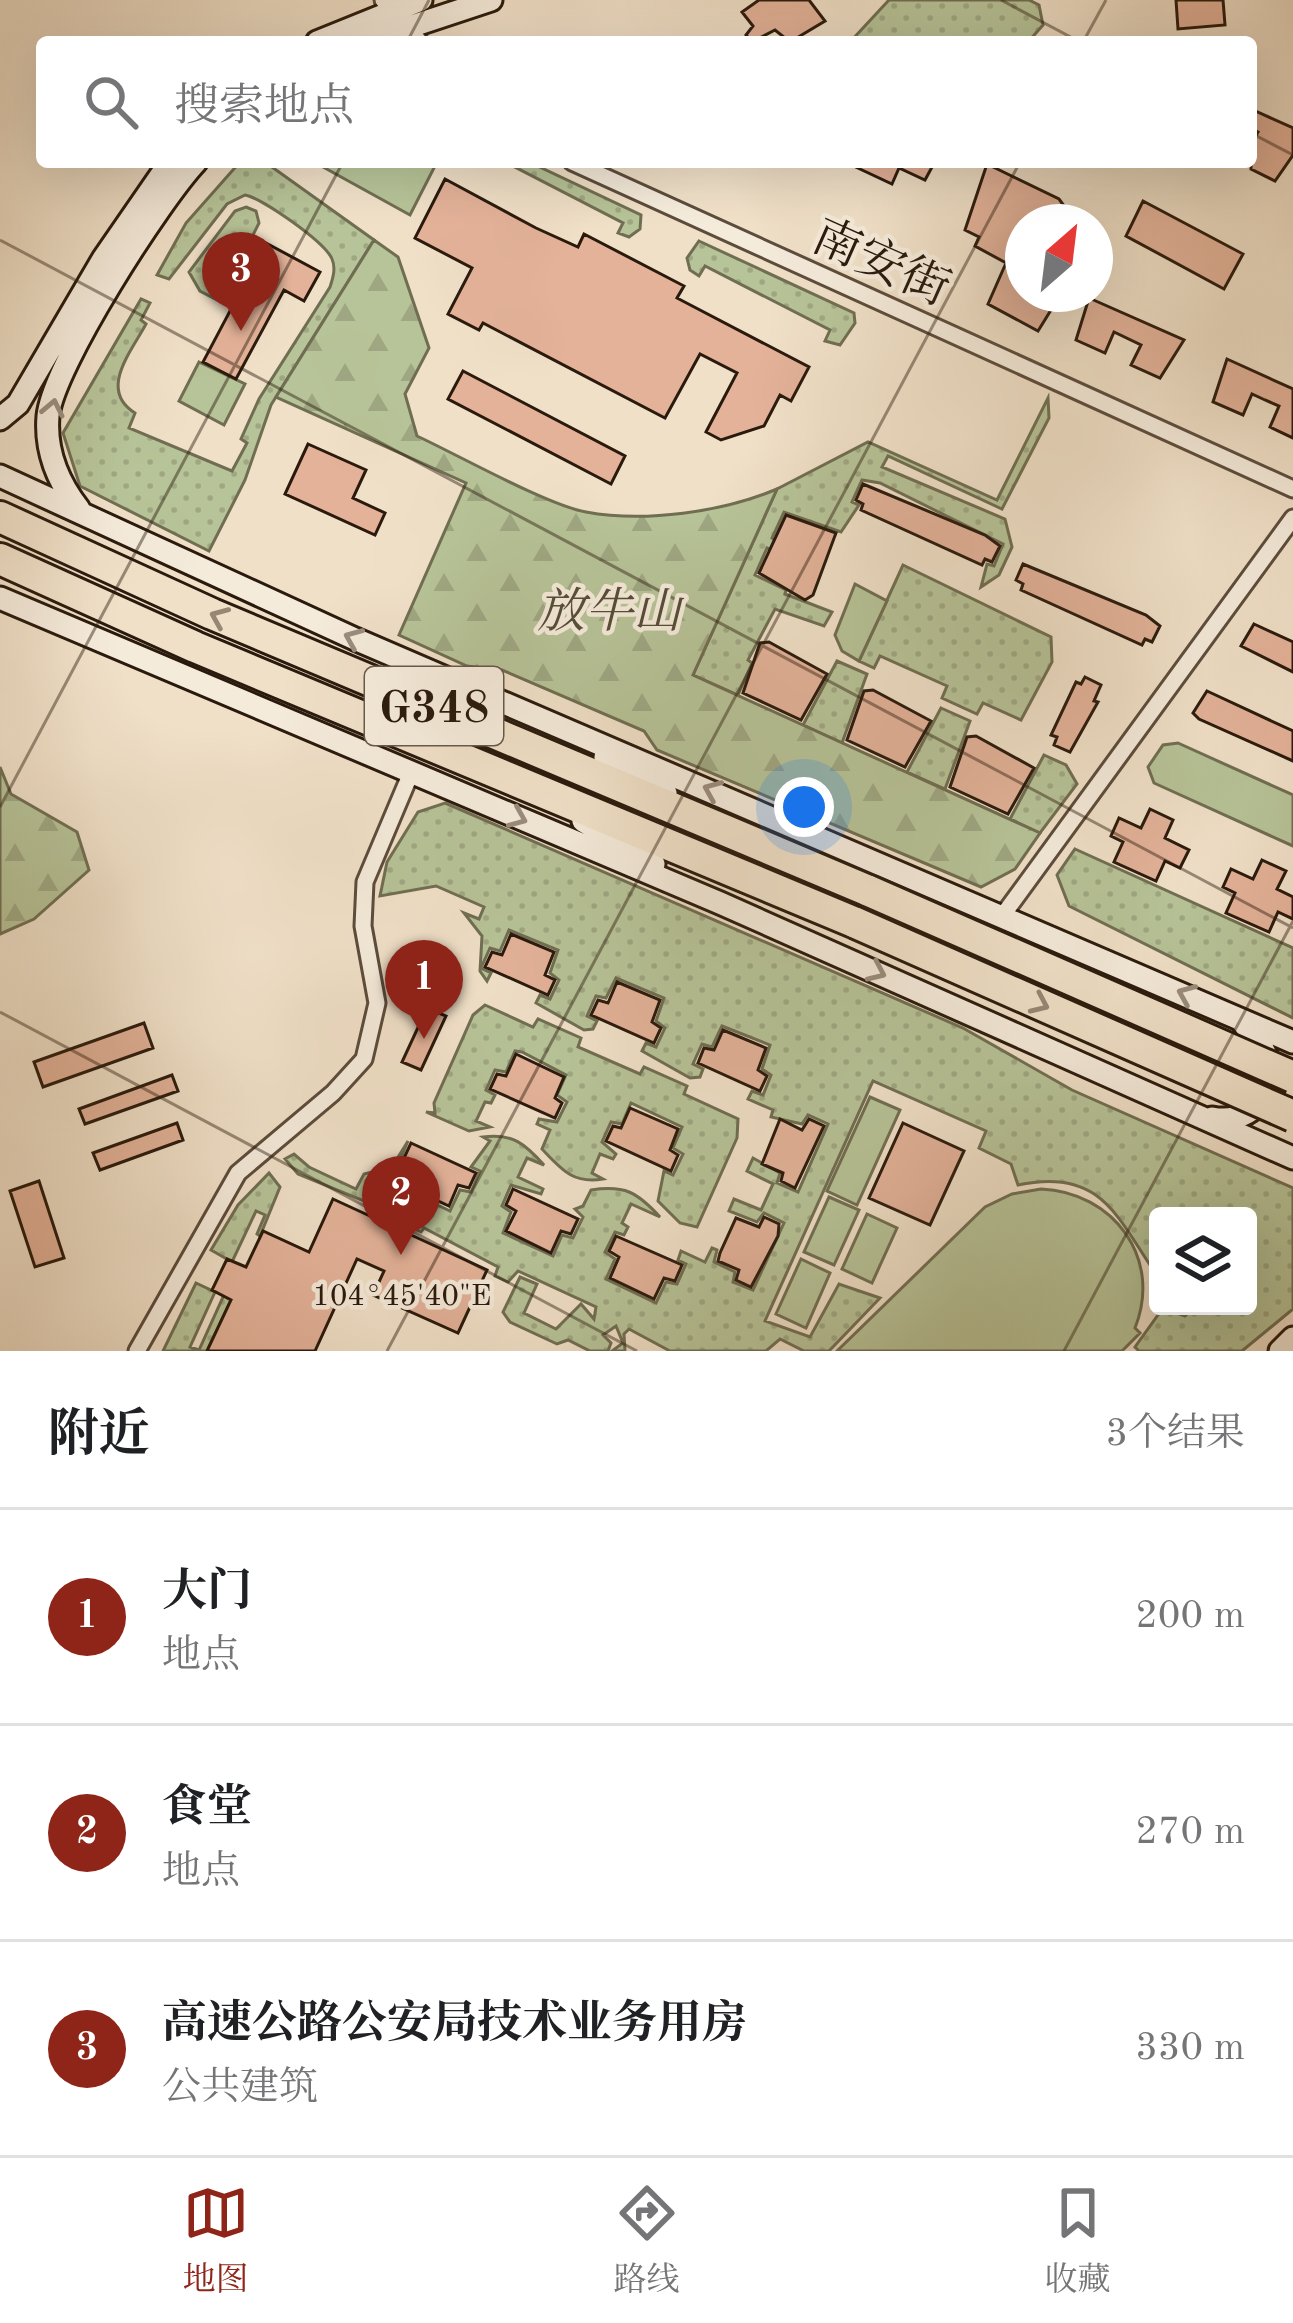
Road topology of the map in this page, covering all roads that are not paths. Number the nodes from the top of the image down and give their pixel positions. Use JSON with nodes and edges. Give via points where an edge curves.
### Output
{"nodes":[{"id":1,"x":422,"y":0,"type":"edge"},
{"id":2,"x":491,"y":0,"type":"edge"},
{"id":3,"x":399,"y":19,"type":"edge"},
{"id":4,"x":338,"y":36,"type":"edge"},
{"id":5,"x":373,"y":36,"type":"edge"},
{"id":6,"x":166,"y":168,"type":"edge"},
{"id":7,"x":191,"y":168,"type":"edge"},
{"id":8,"x":585,"y":168,"type":"edge"},
{"id":9,"x":0,"y":419,"type":"edge"},
{"id":10,"x":0,"y":476,"type":"edge"},
{"id":11,"x":1293,"y":489,"type":"edge"},
{"id":12,"x":83,"y":515,"type":"junction"},
{"id":13,"x":0,"y":517,"type":"edge"},
{"id":14,"x":1293,"y":518,"type":"edge"},
{"id":15,"x":0,"y":559,"type":"edge"},
{"id":16,"x":0,"y":598,"type":"edge"},
{"id":17,"x":528,"y":712,"type":"junction"},
{"id":18,"x":411,"y":772,"type":"junction"},
{"id":19,"x":511,"y":778,"type":"junction"},
{"id":20,"x":723,"y":826,"type":"junction"},
{"id":21,"x":720,"y":903,"type":"junction"},
{"id":22,"x":1004,"y":915,"type":"junction"},
{"id":23,"x":1238,"y":1016,"type":"junction"},
{"id":24,"x":1293,"y":1042,"type":"edge"},
{"id":25,"x":1293,"y":1077,"type":"edge"},
{"id":26,"x":1194,"y":1114,"type":"junction"},
{"id":27,"x":1293,"y":1116,"type":"edge"},
{"id":28,"x":1293,"y":1158,"type":"edge"},
{"id":29,"x":1293,"y":1338,"type":"edge"},
{"id":30,"x":137,"y":1351,"type":"edge"},
{"id":31,"x":1280,"y":1351,"type":"edge"}],
"edges":[{"from":1,"to":3,"type":"street"},
{"from":2,"to":3,"type":"street"},
{"from":3,"to":4,"type":"street"},
{"from":3,"to":5,"type":"street"},
{"from":6,"to":9,"type":"street","via":[[18,404]]},
{"from":12,"to":7,"type":"street","one_way":true,"via":[[53,465],[48,413],[145,227]]},
{"from":8,"to":11,"type":"street","name":"南安街"},
{"from":10,"to":12,"type":"street"},
{"from":17,"to":12,"type":"street","one_way":true},
{"from":20,"to":13,"type":"highway","number":"G348","one_way":true},
{"from":14,"to":22,"type":"street"},
{"from":15,"to":19,"type":"highway","number":"G348"},
{"from":16,"to":18,"type":"street"},
{"from":17,"to":20,"type":"street"},
{"from":22,"to":17,"type":"street","one_way":true},
{"from":18,"to":21,"type":"street","one_way":true},
{"from":18,"to":30,"type":"street","via":[[365,882],[376,1003],[364,1059],[238,1173]]},
{"from":19,"to":21,"type":"street"},
{"from":19,"to":27,"type":"highway","number":"G348","one_way":true,"bridge":true},
{"from":20,"to":25,"type":"highway","number":"G348","bridge":true},
{"from":21,"to":26,"type":"street","one_way":true},
{"from":23,"to":22,"type":"street","one_way":true},
{"from":23,"to":24,"type":"street"},
{"from":23,"to":26,"type":"street","via":[[1270,1066],[1264,1097],[1236,1120]]},
{"from":26,"to":28,"type":"street"},
{"from":29,"to":31,"type":"street"}]}
